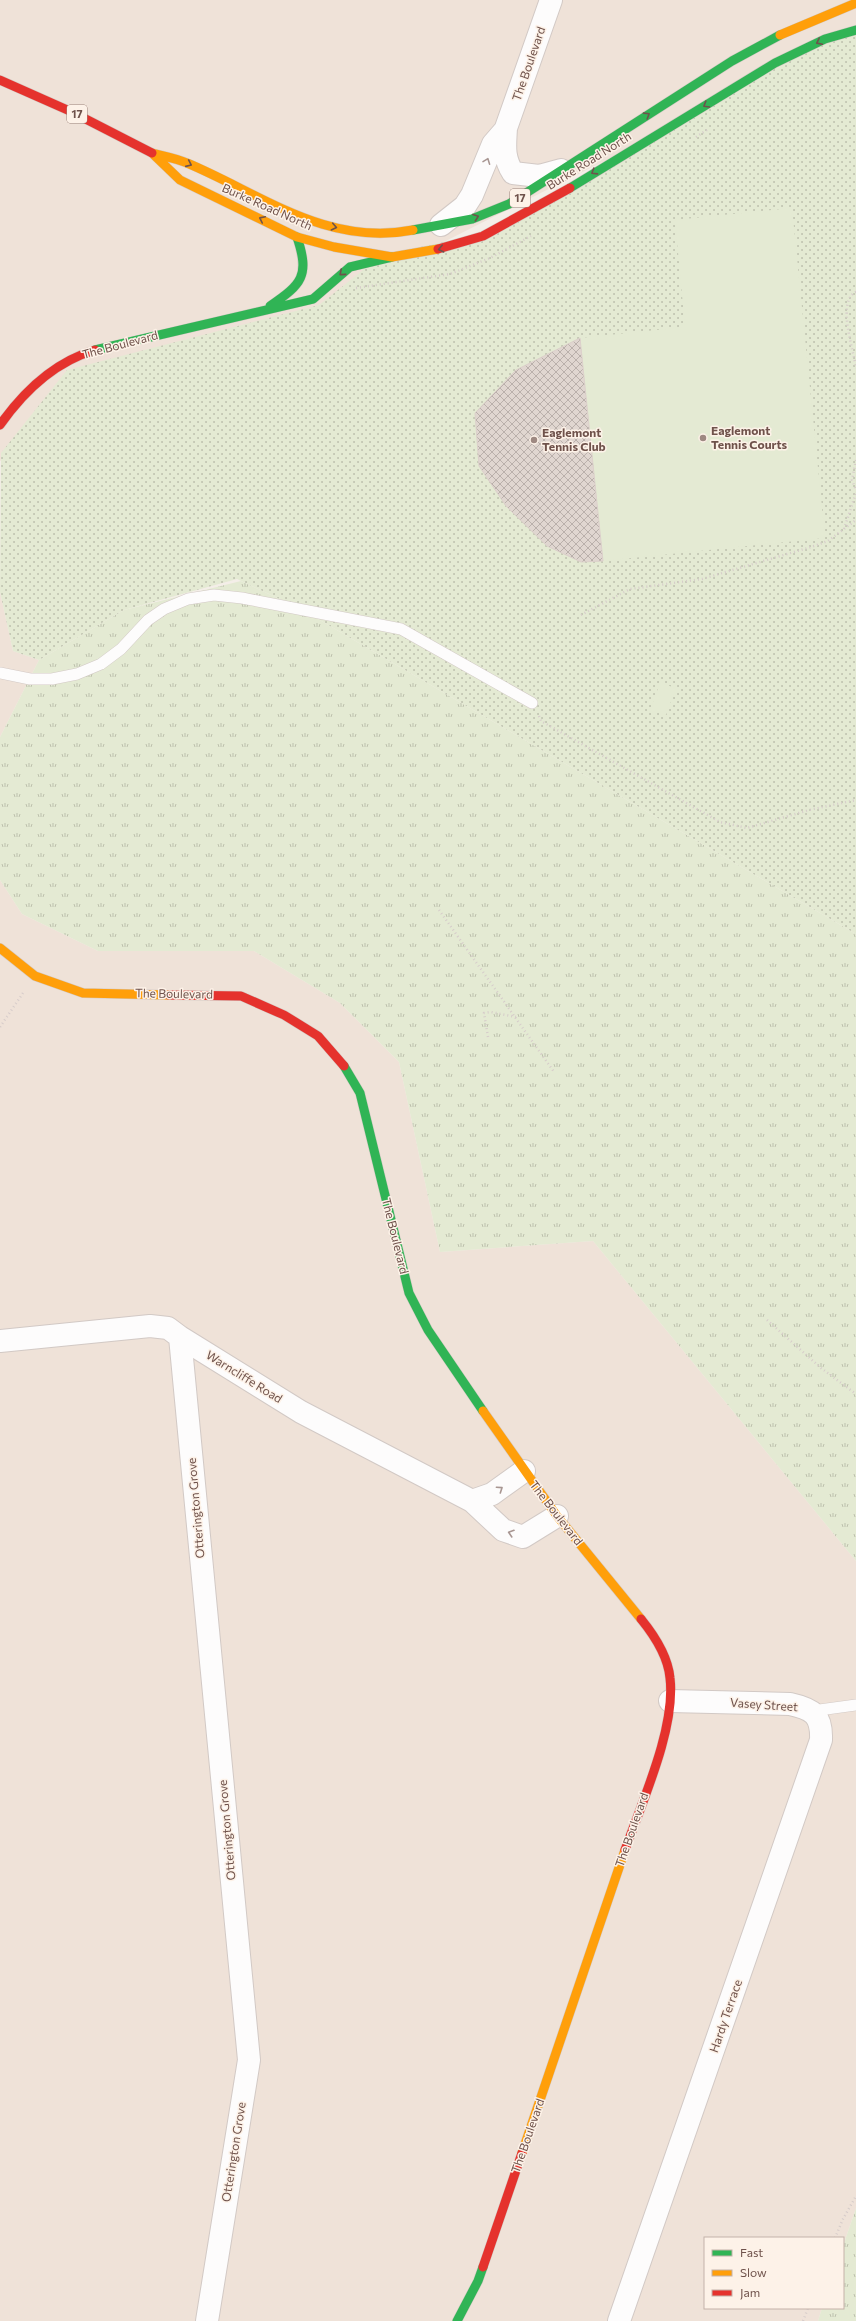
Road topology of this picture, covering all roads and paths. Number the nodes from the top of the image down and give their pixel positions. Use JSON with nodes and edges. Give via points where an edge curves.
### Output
{"nodes":[{"id":1,"x":551,"y":0,"type":"edge"},
{"id":2,"x":856,"y":3,"type":"edge"},
{"id":3,"x":856,"y":30,"type":"edge"},
{"id":4,"x":0,"y":80,"type":"edge"},
{"id":5,"x":506,"y":128,"type":"junction"},
{"id":6,"x":152,"y":153,"type":"junction"},
{"id":7,"x":563,"y":169,"type":"junction"},
{"id":8,"x":441,"y":225,"type":"junction"},
{"id":9,"x":297,"y":236,"type":"junction"},
{"id":10,"x":392,"y":257,"type":"junction"},
{"id":11,"x":856,"y":292,"type":"edge"},
{"id":12,"x":265,"y":309,"type":"junction"},
{"id":13,"x":856,"y":368,"type":"edge"},
{"id":14,"x":0,"y":426,"type":"edge"},
{"id":15,"x":856,"y":460,"type":"edge"},
{"id":16,"x":856,"y":492,"type":"edge"},
{"id":17,"x":856,"y":520,"type":"edge"},
{"id":18,"x":844,"y":529,"type":"junction"},
{"id":19,"x":581,"y":615,"type":"dead end"},
{"id":20,"x":0,"y":673,"type":"edge"},
{"id":21,"x":532,"y":703,"type":"joint"},
{"id":22,"x":856,"y":800,"type":"edge"},
{"id":23,"x":439,"y":910,"type":"dead end"},
{"id":24,"x":0,"y":948,"type":"edge"},
{"id":25,"x":35,"y":976,"type":"junction"},
{"id":26,"x":516,"y":1017,"type":"junction"},
{"id":27,"x":0,"y":1027,"type":"edge"},
{"id":28,"x":488,"y":1037,"type":"dead end"},
{"id":29,"x":554,"y":1072,"type":"dead end"},
{"id":30,"x":767,"y":1320,"type":"dead end"},
{"id":31,"x":180,"y":1337,"type":"junction"},
{"id":32,"x":0,"y":1341,"type":"edge"},
{"id":33,"x":856,"y":1394,"type":"edge"},
{"id":34,"x":524,"y":1471,"type":"junction"},
{"id":35,"x":472,"y":1501,"type":"junction"},
{"id":36,"x":557,"y":1516,"type":"junction"},
{"id":37,"x":670,"y":1701,"type":"junction"},
{"id":38,"x":856,"y":1705,"type":"edge"},
{"id":39,"x":812,"y":1711,"type":"junction"},
{"id":40,"x":856,"y":2196,"type":"edge"},
{"id":41,"x":835,"y":2237,"type":"edge"},
{"id":42,"x":808,"y":2309,"type":"edge"},
{"id":43,"x":207,"y":2321,"type":"edge"},
{"id":44,"x":456,"y":2321,"type":"edge"},
{"id":45,"x":619,"y":2321,"type":"edge"},
{"id":46,"x":803,"y":2321,"type":"edge"}],
"edges":[{"from":1,"to":5,"type":"street","name":"The Boulevard"},
{"from":7,"to":2,"type":"street","name":"Burke Road North","number":"17","one_way":true,"via":[[732,61],[793,28]]},
{"from":3,"to":10,"type":"street","name":"Burke Road North","number":"17","one_way":true,"via":[[825,39],[775,63],[533,210],[483,236],[439,249]]},
{"from":4,"to":6,"type":"street","name":"Burke Road North","number":"17","via":[[72,112]]},
{"from":5,"to":7,"type":"street","name":"The Boulevard","via":[[506,162],[513,173],[528,177]]},
{"from":8,"to":5,"type":"street","name":"The Boulevard","one_way":true,"via":[[465,206],[476,188],[493,144]]},
{"from":6,"to":8,"type":"street","name":"Burke Road North","number":"17","one_way":true,"via":[[186,162],[311,222],[380,233]]},
{"from":9,"to":6,"type":"street","name":"Burke Road North","number":"17","one_way":true,"via":[[180,180]]},
{"from":8,"to":7,"type":"street","name":"Burke Road North","number":"17","one_way":true,"via":[[472,219],[509,204]]},
{"from":9,"to":10,"type":"street","name":"Burke Road North","number":"17","via":[[334,247]]},
{"from":9,"to":12,"type":"street","name":"The Boulevard","via":[[304,253],[304,273],[298,287]]},
{"from":10,"to":12,"type":"street","name":"The Boulevard","one_way":true,"via":[[344,270],[324,292],[312,299],[292,306]]},
{"from":11,"to":13,"type":"path","via":[[848,299],[846,314]]},
{"from":12,"to":14,"type":"street","name":"The Boulevard","via":[[93,350],[63,362],[34,383]]},
{"from":15,"to":16,"type":"path","via":[[852,480]]},
{"from":16,"to":18,"type":"path"},
{"from":17,"to":18,"type":"path"},
{"from":18,"to":19,"type":"path","via":[[828,541],[811,547],[702,579],[630,589]]},
{"from":20,"to":21,"type":"lane","via":[[30,679],[52,679],[77,674],[101,664],[122,649],[148,620],[164,609],[188,599],[214,595],[242,598],[401,629]]},
{"from":21,"to":22,"type":"path","via":[[541,720],[720,822],[747,828],[809,810]]},
{"from":23,"to":26,"type":"path"},
{"from":24,"to":25,"type":"street","name":"The Boulevard"},
{"from":25,"to":27,"type":"path"},
{"from":25,"to":34,"type":"street","name":"The Boulevard","via":[[83,993],[242,996],[284,1015],[318,1036],[344,1066],[360,1093],[409,1292],[428,1330]]},
{"from":26,"to":28,"type":"path","via":[[484,1013]]},
{"from":26,"to":29,"type":"path"},
{"from":30,"to":33,"type":"path","via":[[821,1368]]},
{"from":31,"to":32,"type":"street","name":"Warncliffe Road","via":[[168,1328],[150,1326]]},
{"from":31,"to":35,"type":"street","name":"Warncliffe Road","via":[[301,1412]]},
{"from":31,"to":43,"type":"street","name":"Otterington Grove","via":[[249,2060]]},
{"from":35,"to":34,"type":"street","one_way":true,"via":[[492,1494]]},
{"from":34,"to":36,"type":"street","name":"The Boulevard"},
{"from":36,"to":35,"type":"street","name":"Warncliffe Road","one_way":true,"via":[[523,1537],[504,1530]]},
{"from":36,"to":37,"type":"street","name":"The Boulevard","via":[[656,1637],[670,1677]]},
{"from":37,"to":39,"type":"street","name":"Vasey Street","via":[[790,1704]]},
{"from":37,"to":44,"type":"street","name":"The Boulevard","via":[[666,1731],[478,2281]]},
{"from":38,"to":39,"type":"lane","name":"Vasey Street"},
{"from":39,"to":45,"type":"street","name":"Hardy Terrace","via":[[819,1720],[821,1740]]},
{"from":40,"to":41,"type":"path"},
{"from":42,"to":46,"type":"path"}]}
